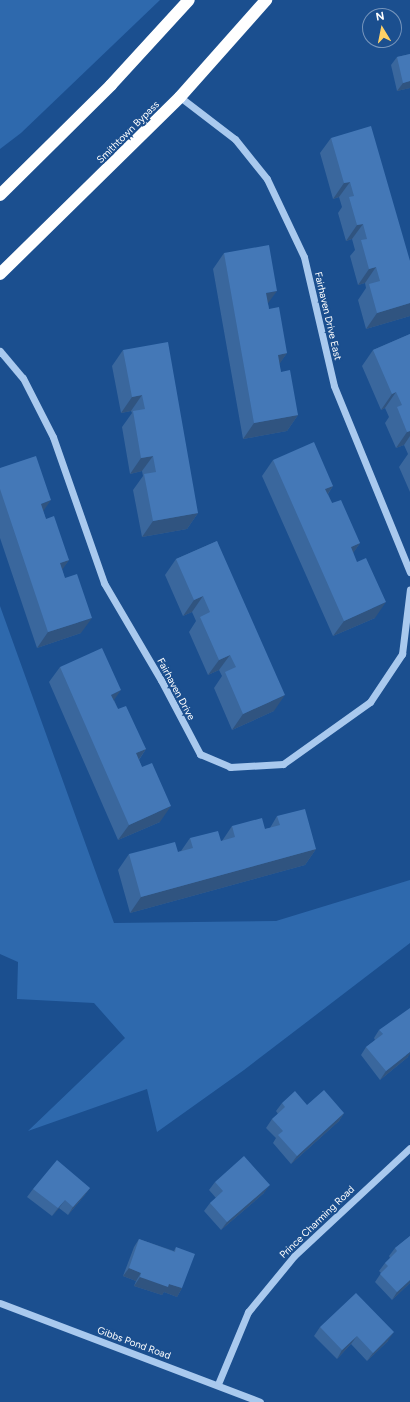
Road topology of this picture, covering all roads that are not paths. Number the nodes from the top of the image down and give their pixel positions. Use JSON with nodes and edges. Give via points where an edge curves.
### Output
{"nodes":[{"id":1,"x":189,"y":0,"type":"edge"},
{"id":2,"x":266,"y":0,"type":"edge"},
{"id":3,"x":180,"y":97,"type":"junction"},
{"id":4,"x":0,"y":196,"type":"edge"},
{"id":5,"x":0,"y":274,"type":"edge"},
{"id":6,"x":0,"y":351,"type":"edge"},
{"id":7,"x":410,"y":572,"type":"edge"},
{"id":8,"x":410,"y":589,"type":"edge"},
{"id":9,"x":410,"y":1148,"type":"edge"},
{"id":10,"x":0,"y":1303,"type":"edge"},
{"id":11,"x":218,"y":1384,"type":"junction"},
{"id":12,"x":260,"y":1402,"type":"edge"}],
"edges":[{"from":1,"to":4,"type":"highway","via":[[111,85]]},
{"from":2,"to":3,"type":"highway","name":"Smithtown Bypass"},
{"from":3,"to":5,"type":"highway","name":"Smithtown Bypass"},
{"from":3,"to":7,"type":"street","name":"Fairhaven Drive East","via":[[235,139],[268,179],[304,257],[334,386]]},
{"from":6,"to":8,"type":"street","name":"Fairhaven Drive","via":[[23,378],[53,438],[104,583],[161,680],[200,754],[230,767],[283,764],[370,702],[402,654]]},
{"from":9,"to":11,"type":"street","name":"Prince Charming Road","via":[[294,1256],[248,1312]]},
{"from":10,"to":11,"type":"street","name":"Gibbs Pond Road"},
{"from":11,"to":12,"type":"street","name":"Gibbs Pond Road"}]}
